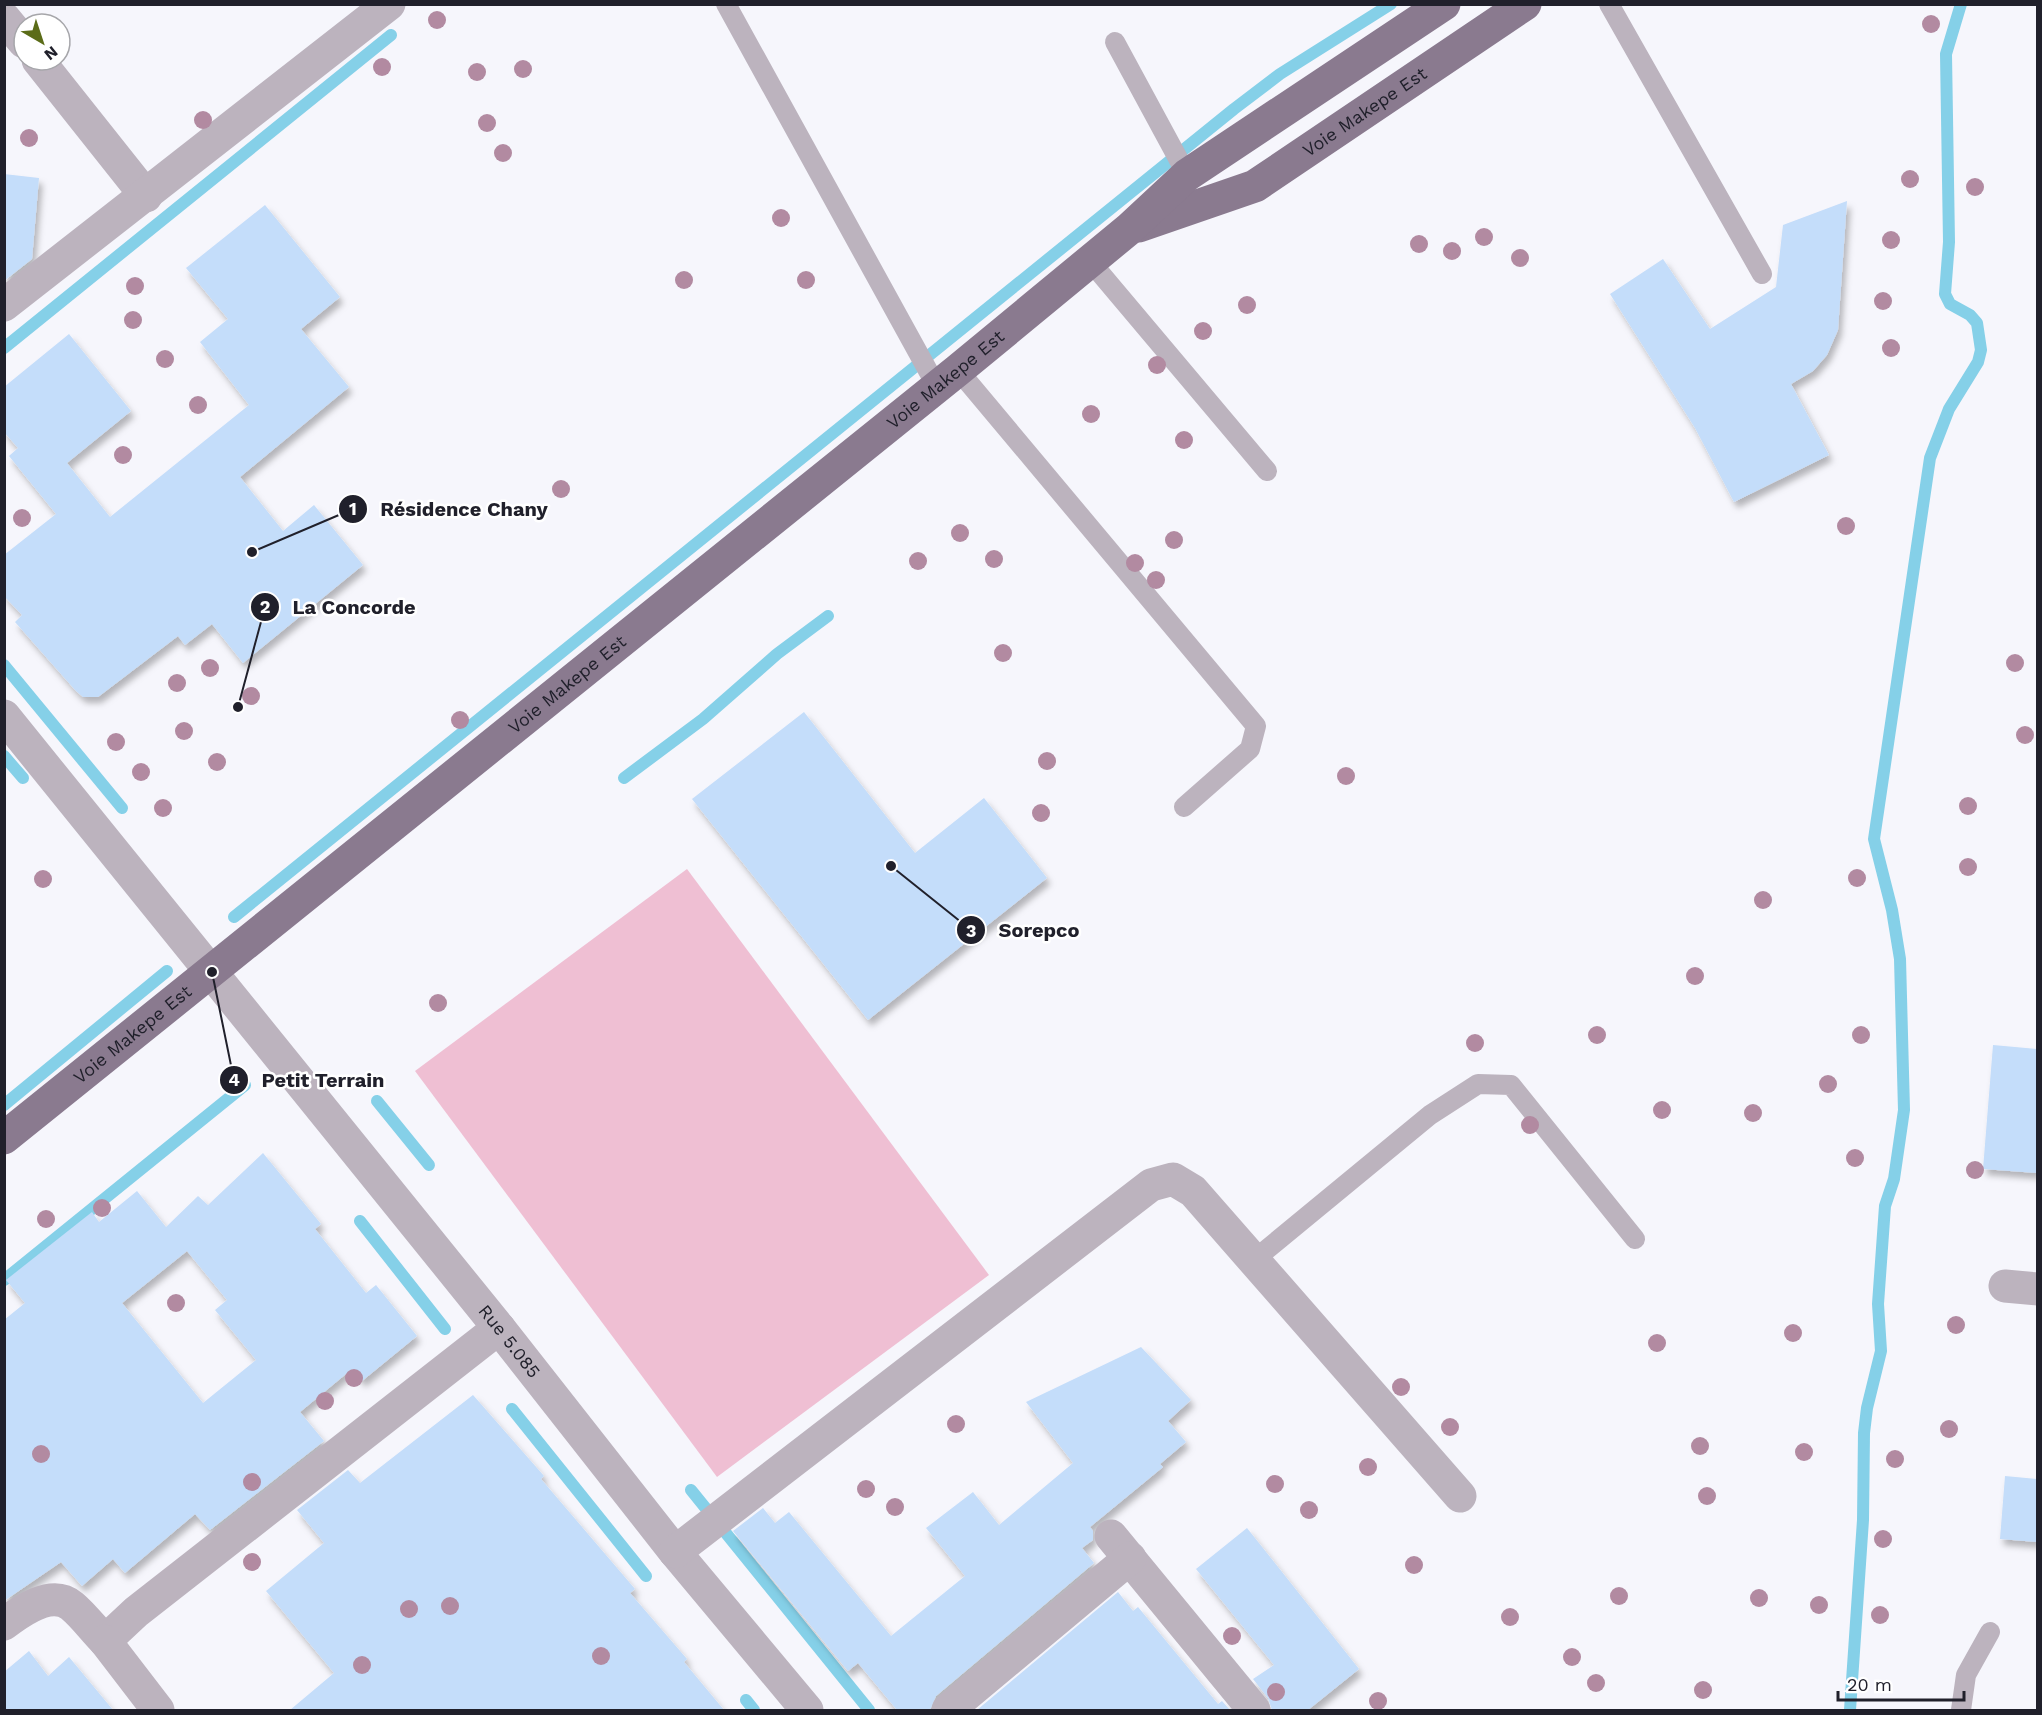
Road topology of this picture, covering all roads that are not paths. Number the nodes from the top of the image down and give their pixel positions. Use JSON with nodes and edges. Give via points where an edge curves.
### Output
{"nodes":[{"id":1,"x":388,"y":4,"type":"edge"},
{"id":2,"x":726,"y":4,"type":"edge"},
{"id":3,"x":1444,"y":4,"type":"edge"},
{"id":4,"x":1609,"y":4,"type":"edge"},
{"id":5,"x":1525,"y":5,"type":"edge"},
{"id":6,"x":1115,"y":42,"type":"dead end"},
{"id":7,"x":48,"y":72,"type":"edge"},
{"id":8,"x":1186,"y":175,"type":"junction"},
{"id":9,"x":146,"y":196,"type":"junction"},
{"id":10,"x":1129,"y":229,"type":"junction"},
{"id":11,"x":1090,"y":261,"type":"junction"},
{"id":12,"x":1762,"y":274,"type":"dead end"},
{"id":13,"x":4,"y":305,"type":"edge"},
{"id":14,"x":947,"y":379,"type":"junction"},
{"id":15,"x":1267,"y":471,"type":"dead end"},
{"id":16,"x":4,"y":716,"type":"edge"},
{"id":17,"x":1184,"y":807,"type":"dead end"},
{"id":18,"x":212,"y":972,"type":"junction"},
{"id":19,"x":4,"y":1138,"type":"edge"},
{"id":20,"x":1635,"y":1239,"type":"dead end"},
{"id":21,"x":1254,"y":1260,"type":"junction"},
{"id":22,"x":2006,"y":1286,"type":"dead end"},
{"id":23,"x":2037,"y":1289,"type":"edge"},
{"id":24,"x":499,"y":1328,"type":"junction"},
{"id":25,"x":1460,"y":1496,"type":"dead end"},
{"id":26,"x":675,"y":1552,"type":"junction"},
{"id":27,"x":4,"y":1624,"type":"edge"},
{"id":28,"x":1990,"y":1632,"type":"dead end"},
{"id":29,"x":105,"y":1641,"type":"junction"},
{"id":30,"x":158,"y":1710,"type":"edge"},
{"id":31,"x":807,"y":1710,"type":"edge"},
{"id":32,"x":948,"y":1710,"type":"edge"},
{"id":33,"x":1254,"y":1710,"type":"edge"},
{"id":34,"x":1961,"y":1710,"type":"edge"}],
"edges":[{"from":1,"to":9,"type":"street"},
{"from":2,"to":14,"type":"lane"},
{"from":3,"to":8,"type":"main road","name":"Voie Makepe Est"},
{"from":4,"to":12,"type":"lane"},
{"from":5,"to":10,"type":"main road","name":"Voie Makepe Est","via":[[1255,186]]},
{"from":6,"to":8,"type":"lane"},
{"from":7,"to":9,"type":"street"},
{"from":8,"to":10,"type":"main road","name":"Voie Makepe Est"},
{"from":9,"to":13,"type":"street"},
{"from":10,"to":11,"type":"main road","name":"Voie Makepe Est"},
{"from":11,"to":14,"type":"main road","name":"Voie Makepe Est"},
{"from":11,"to":15,"type":"lane"},
{"from":14,"to":17,"type":"lane","via":[[1256,726],[1250,749]]},
{"from":14,"to":18,"type":"main road","name":"Voie Makepe Est"},
{"from":16,"to":18,"type":"street","name":"Rue 5.085"},
{"from":18,"to":19,"type":"main road","name":"Voie Makepe Est"},
{"from":18,"to":24,"type":"street","name":"Rue 5.085"},
{"from":20,"to":21,"type":"lane","via":[[1511,1084],[1478,1084],[1430,1115]]},
{"from":21,"to":25,"type":"street"},
{"from":21,"to":26,"type":"street","via":[[1193,1191],[1173,1179],[1151,1185]]},
{"from":22,"to":23,"type":"street"},
{"from":24,"to":26,"type":"street","name":"Rue 5.085"},
{"from":24,"to":29,"type":"street","via":[[136,1612]]},
{"from":26,"to":31,"type":"street","name":"Rue 5.085"},
{"from":27,"to":29,"type":"street","via":[[27,1607],[50,1601],[71,1605]]},
{"from":28,"to":34,"type":"lane","via":[[1966,1675]]},
{"from":29,"to":30,"type":"street"},
{"from":32,"to":33,"type":"street","via":[[1121,1547]]}]}
